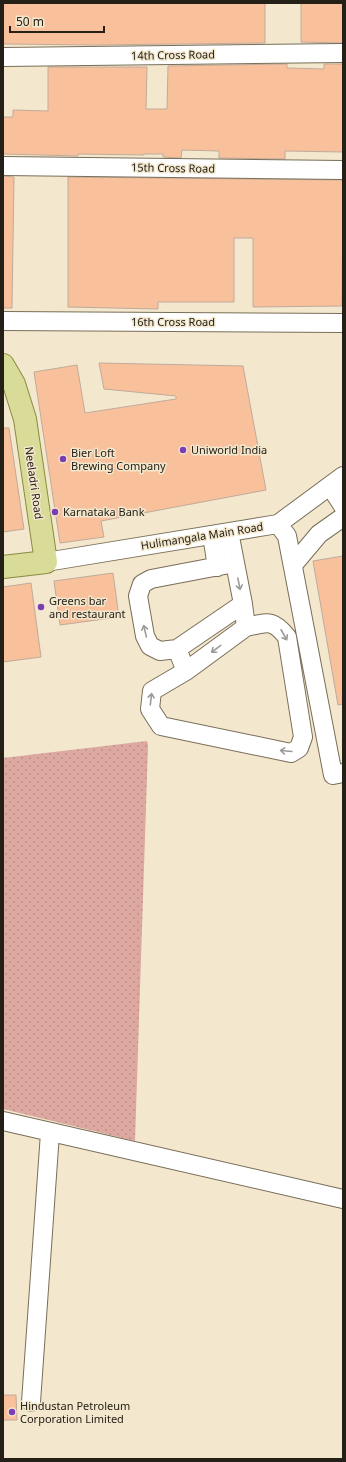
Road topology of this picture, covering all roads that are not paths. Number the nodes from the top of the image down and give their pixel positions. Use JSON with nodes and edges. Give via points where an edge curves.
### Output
{"nodes":[{"id":1,"x":343,"y":53,"type":"edge"},
{"id":2,"x":3,"y":57,"type":"edge"},
{"id":3,"x":3,"y":166,"type":"edge"},
{"id":4,"x":343,"y":170,"type":"edge"},
{"id":5,"x":3,"y":321,"type":"edge"},
{"id":6,"x":343,"y":323,"type":"edge"},
{"id":7,"x":3,"y":365,"type":"edge"},
{"id":8,"x":336,"y":481,"type":"edge"},
{"id":9,"x":343,"y":506,"type":"edge"},
{"id":10,"x":343,"y":517,"type":"edge"},
{"id":11,"x":278,"y":524,"type":"junction"},
{"id":12,"x":229,"y":532,"type":"junction"},
{"id":13,"x":212,"y":535,"type":"junction"},
{"id":14,"x":46,"y":562,"type":"junction"},
{"id":15,"x":235,"y":563,"type":"junction"},
{"id":16,"x":293,"y":565,"type":"junction"},
{"id":17,"x":3,"y":567,"type":"edge"},
{"id":18,"x":218,"y":567,"type":"junction"},
{"id":19,"x":243,"y":604,"type":"junction"},
{"id":20,"x":246,"y":627,"type":"junction"},
{"id":21,"x":177,"y":648,"type":"junction"},
{"id":22,"x":186,"y":671,"type":"junction"},
{"id":23,"x":343,"y":773,"type":"edge"},
{"id":24,"x":3,"y":1121,"type":"edge"},
{"id":25,"x":50,"y":1133,"type":"junction"},
{"id":26,"x":343,"y":1199,"type":"edge"},
{"id":27,"x":31,"y":1402,"type":"dead end"}],
"edges":[{"from":1,"to":2,"type":"street","name":"14th Cross Road"},
{"from":3,"to":4,"type":"street","name":"15th Cross Road"},
{"from":5,"to":6,"type":"street","name":"16th Cross Road"},
{"from":7,"to":14,"type":"main road","name":"Neeladri Road","via":[[14,384],[25,419]]},
{"from":8,"to":9,"type":"street"},
{"from":8,"to":11,"type":"street","name":"Hulimangala Main Road"},
{"from":10,"to":16,"type":"street","via":[[319,534]]},
{"from":11,"to":12,"type":"street","name":"Hulimangala Main Road"},
{"from":11,"to":16,"type":"street","via":[[287,536]]},
{"from":12,"to":13,"type":"street","name":"Hulimangala Main Road"},
{"from":12,"to":15,"type":"street"},
{"from":13,"to":14,"type":"street","name":"Hulimangala Main Road"},
{"from":13,"to":18,"type":"street"},
{"from":14,"to":17,"type":"main road"},
{"from":15,"to":18,"type":"street"},
{"from":15,"to":19,"type":"street","one_way":true},
{"from":16,"to":23,"type":"street","via":[[333,774]]},
{"from":21,"to":18,"type":"street","one_way":true,"via":[[160,651],[150,646],[145,636],[138,596],[142,584],[151,579]]},
{"from":19,"to":20,"type":"street"},
{"from":19,"to":21,"type":"street"},
{"from":20,"to":22,"type":"street","one_way":true},
{"from":20,"to":22,"type":"street","one_way":true,"via":[[267,623],[278,625],[287,637],[303,737],[299,748],[291,752],[161,726],[150,709],[152,691]]},
{"from":21,"to":22,"type":"street"},
{"from":24,"to":25,"type":"street"},
{"from":25,"to":26,"type":"street"},
{"from":25,"to":27,"type":"street"}]}
